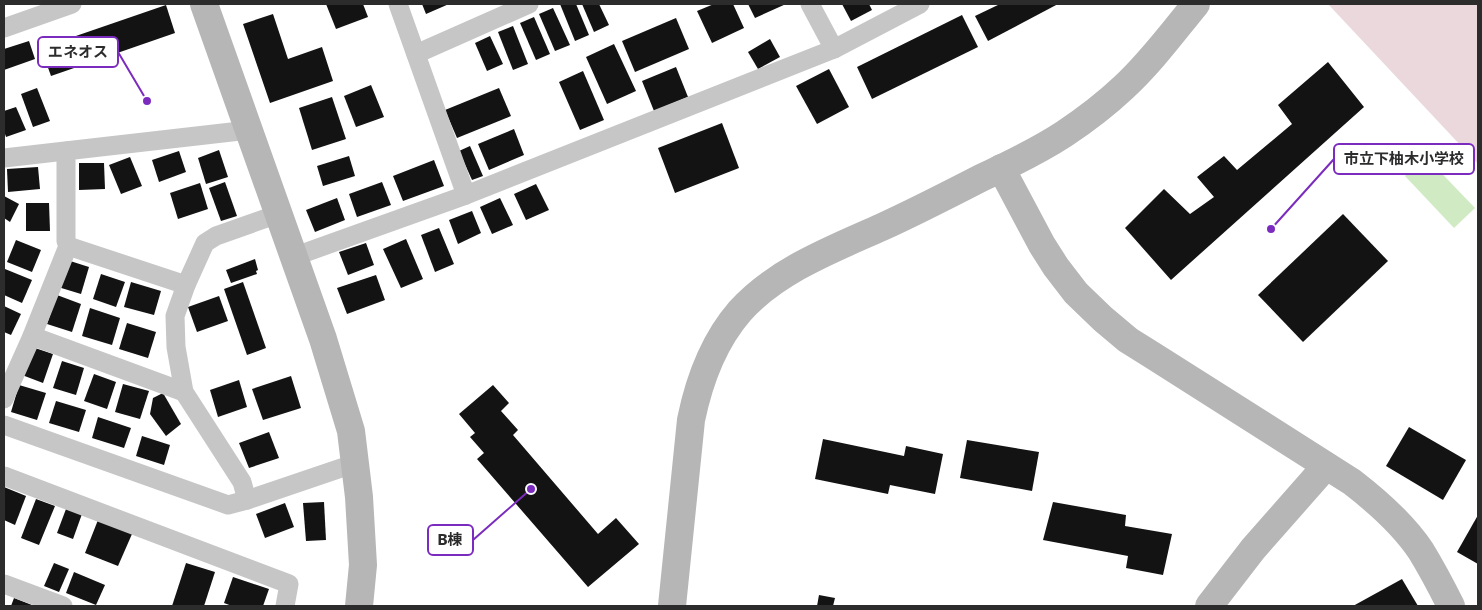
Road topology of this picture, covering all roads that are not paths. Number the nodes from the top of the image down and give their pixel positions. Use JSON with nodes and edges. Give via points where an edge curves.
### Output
{"nodes":[{"id":1,"x":72,"y":4,"type":"edge"},
{"id":2,"x":204,"y":4,"type":"edge"},
{"id":3,"x":398,"y":4,"type":"edge"},
{"id":4,"x":529,"y":4,"type":"edge"},
{"id":5,"x":810,"y":4,"type":"edge"},
{"id":6,"x":920,"y":4,"type":"edge"},
{"id":7,"x":1196,"y":4,"type":"edge"},
{"id":8,"x":4,"y":28,"type":"edge"},
{"id":9,"x":834,"y":49,"type":"junction"},
{"id":10,"x":416,"y":54,"type":"junction"},
{"id":11,"x":249,"y":130,"type":"junction"},
{"id":12,"x":66,"y":151,"type":"junction"},
{"id":13,"x":4,"y":158,"type":"edge"},
{"id":14,"x":1001,"y":168,"type":"junction"},
{"id":15,"x":466,"y":196,"type":"junction"},
{"id":16,"x":278,"y":214,"type":"junction"},
{"id":17,"x":68,"y":246,"type":"junction"},
{"id":18,"x":293,"y":257,"type":"junction"},
{"id":19,"x":186,"y":285,"type":"junction"},
{"id":20,"x":32,"y":336,"type":"junction"},
{"id":21,"x":184,"y":392,"type":"junction"},
{"id":22,"x":4,"y":399,"type":"edge"},
{"id":23,"x":4,"y":424,"type":"edge"},
{"id":24,"x":356,"y":463,"type":"junction"},
{"id":25,"x":1326,"y":466,"type":"junction"},
{"id":26,"x":4,"y":476,"type":"edge"},
{"id":27,"x":247,"y":500,"type":"junction"},
{"id":28,"x":4,"y":584,"type":"edge"},
{"id":29,"x":63,"y":606,"type":"edge"},
{"id":30,"x":285,"y":606,"type":"edge"},
{"id":31,"x":359,"y":606,"type":"edge"},
{"id":32,"x":672,"y":606,"type":"edge"},
{"id":33,"x":1209,"y":606,"type":"edge"},
{"id":34,"x":1451,"y":606,"type":"edge"}],
"edges":[{"from":1,"to":8,"type":"street"},
{"from":2,"to":11,"type":"street"},
{"from":3,"to":10,"type":"street"},
{"from":4,"to":10,"type":"street"},
{"from":5,"to":9,"type":"street"},
{"from":6,"to":9,"type":"street"},
{"from":7,"to":14,"type":"street","via":[[1124,87],[1063,134]]},
{"from":9,"to":15,"type":"street"},
{"from":10,"to":15,"type":"street"},
{"from":11,"to":12,"type":"street"},
{"from":11,"to":16,"type":"street"},
{"from":12,"to":13,"type":"street"},
{"from":12,"to":17,"type":"street"},
{"from":14,"to":25,"type":"street","via":[[1047,252],[1088,306],[1128,340]]},
{"from":14,"to":32,"type":"street","via":[[788,273],[741,310],[724,331],[704,370],[691,420]]},
{"from":15,"to":18,"type":"street"},
{"from":16,"to":18,"type":"street"},
{"from":16,"to":19,"type":"street","via":[[205,243]]},
{"from":17,"to":19,"type":"street"},
{"from":17,"to":20,"type":"street"},
{"from":18,"to":24,"type":"street","via":[[333,370],[351,431]]},
{"from":19,"to":21,"type":"street","via":[[175,316],[176,347]]},
{"from":20,"to":21,"type":"street"},
{"from":20,"to":22,"type":"street"},
{"from":21,"to":27,"type":"street","via":[[242,482]]},
{"from":23,"to":27,"type":"street","via":[[228,505]]},
{"from":24,"to":27,"type":"street"},
{"from":24,"to":31,"type":"street","via":[[363,565]]},
{"from":25,"to":33,"type":"street","via":[[1253,549]]},
{"from":25,"to":34,"type":"street","via":[[1368,494],[1400,525],[1421,552]]},
{"from":26,"to":30,"type":"street","via":[[289,584]]},
{"from":28,"to":29,"type":"street"}]}
